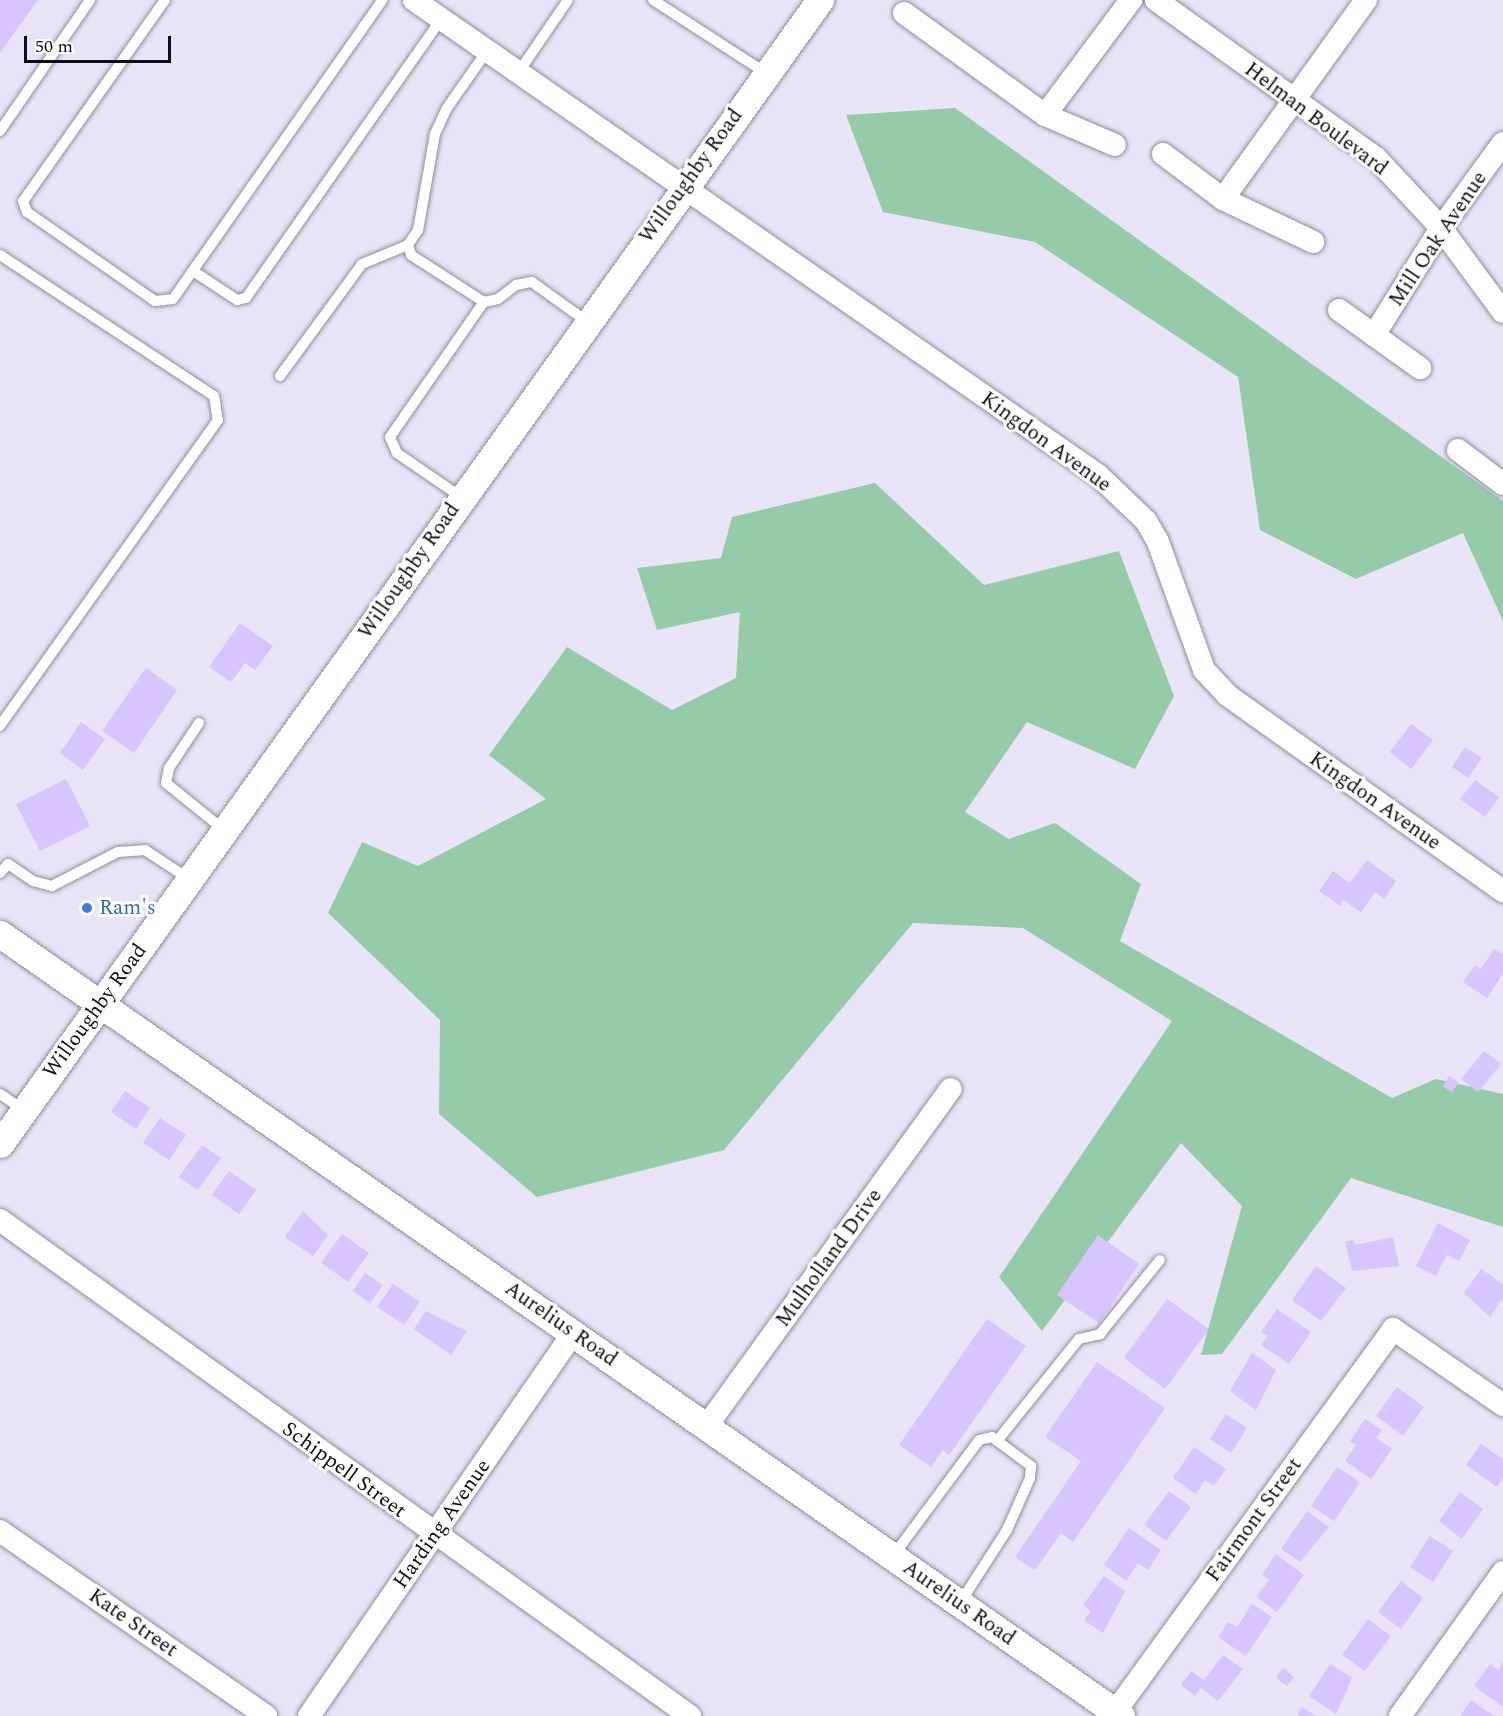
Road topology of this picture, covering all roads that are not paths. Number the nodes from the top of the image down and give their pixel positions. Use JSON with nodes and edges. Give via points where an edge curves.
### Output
{"nodes":[{"id":1,"x":90,"y":0,"type":"edge"},
{"id":2,"x":165,"y":0,"type":"edge"},
{"id":3,"x":382,"y":0,"type":"edge"},
{"id":4,"x":414,"y":0,"type":"edge"},
{"id":5,"x":567,"y":0,"type":"edge"},
{"id":6,"x":653,"y":0,"type":"edge"},
{"id":7,"x":820,"y":0,"type":"edge"},
{"id":8,"x":1131,"y":0,"type":"edge"},
{"id":9,"x":1156,"y":0,"type":"edge"},
{"id":10,"x":1366,"y":0,"type":"edge"},
{"id":11,"x":904,"y":13,"type":"dead end"},
{"id":12,"x":441,"y":19,"type":"junction"},
{"id":13,"x":487,"y":51,"type":"junction"},
{"id":14,"x":518,"y":73,"type":"junction"},
{"id":15,"x":766,"y":73,"type":"junction"},
{"id":16,"x":1293,"y":100,"type":"junction"},
{"id":17,"x":1045,"y":115,"type":"junction"},
{"id":18,"x":0,"y":130,"type":"edge"},
{"id":19,"x":1503,"y":143,"type":"edge"},
{"id":20,"x":1115,"y":145,"type":"dead end"},
{"id":21,"x":1163,"y":154,"type":"dead end"},
{"id":22,"x":682,"y":188,"type":"junction"},
{"id":23,"x":1223,"y":199,"type":"junction"},
{"id":24,"x":1441,"y":228,"type":"junction"},
{"id":25,"x":1313,"y":242,"type":"dead end"},
{"id":26,"x":408,"y":245,"type":"junction"},
{"id":27,"x":0,"y":255,"type":"edge"},
{"id":28,"x":193,"y":271,"type":"junction"},
{"id":29,"x":484,"y":303,"type":"junction"},
{"id":30,"x":1340,"y":310,"type":"dead end"},
{"id":31,"x":1503,"y":312,"type":"edge"},
{"id":32,"x":586,"y":321,"type":"junction"},
{"id":33,"x":1374,"y":335,"type":"junction"},
{"id":34,"x":1420,"y":368,"type":"dead end"},
{"id":35,"x":280,"y":376,"type":"dead end"},
{"id":36,"x":1458,"y":450,"type":"dead end"},
{"id":37,"x":1500,"y":476,"type":"edge"},
{"id":38,"x":461,"y":497,"type":"junction"},
{"id":39,"x":199,"y":723,"type":"dead end"},
{"id":40,"x":0,"y":726,"type":"edge"},
{"id":41,"x":224,"y":830,"type":"junction"},
{"id":42,"x":0,"y":873,"type":"edge"},
{"id":43,"x":189,"y":880,"type":"junction"},
{"id":44,"x":1503,"y":891,"type":"edge"},
{"id":45,"x":0,"y":934,"type":"edge"},
{"id":46,"x":99,"y":1005,"type":"junction"},
{"id":47,"x":951,"y":1089,"type":"dead end"},
{"id":48,"x":0,"y":1094,"type":"edge"},
{"id":49,"x":24,"y":1110,"type":"junction"},
{"id":50,"x":0,"y":1143,"type":"edge"},
{"id":51,"x":0,"y":1220,"type":"edge"},
{"id":52,"x":1160,"y":1260,"type":"dead end"},
{"id":53,"x":574,"y":1332,"type":"junction"},
{"id":54,"x":1503,"y":1406,"type":"edge"},
{"id":55,"x":706,"y":1427,"type":"junction"},
{"id":56,"x":997,"y":1440,"type":"junction"},
{"id":57,"x":0,"y":1531,"type":"edge"},
{"id":58,"x":434,"y":1536,"type":"junction"},
{"id":59,"x":892,"y":1557,"type":"junction"},
{"id":60,"x":1503,"y":1572,"type":"edge"},
{"id":61,"x":959,"y":1604,"type":"junction"},
{"id":62,"x":1118,"y":1714,"type":"edge"},
{"id":63,"x":266,"y":1716,"type":"edge"},
{"id":64,"x":309,"y":1716,"type":"edge"},
{"id":65,"x":690,"y":1716,"type":"edge"},
{"id":66,"x":1400,"y":1716,"type":"edge"}],
"edges":[{"from":1,"to":18,"type":"lane"},
{"from":2,"to":28,"type":"lane","via":[[23,201],[27,212],[155,301],[173,299]]},
{"from":3,"to":28,"type":"lane"},
{"from":4,"to":12,"type":"street","name":"Kingdon Avenue"},
{"from":5,"to":14,"type":"lane"},
{"from":6,"to":15,"type":"lane"},
{"from":7,"to":15,"type":"street","name":"Willoughby Road"},
{"from":8,"to":17,"type":"street"},
{"from":9,"to":16,"type":"street","name":"Helman Boulevard"},
{"from":10,"to":16,"type":"street"},
{"from":11,"to":17,"type":"street"},
{"from":12,"to":13,"type":"street","name":"Kingdon Avenue"},
{"from":12,"to":28,"type":"lane","via":[[246,298],[237,300]]},
{"from":13,"to":14,"type":"street","name":"Kingdon Avenue"},
{"from":13,"to":26,"type":"lane","via":[[447,108],[435,134],[418,230]]},
{"from":14,"to":22,"type":"street","name":"Kingdon Avenue"},
{"from":15,"to":22,"type":"street","name":"Willoughby Road"},
{"from":16,"to":23,"type":"street"},
{"from":16,"to":24,"type":"street","name":"Helman Boulevard","via":[[1376,158]]},
{"from":17,"to":20,"type":"street"},
{"from":19,"to":24,"type":"street","name":"Mill Oak Avenue"},
{"from":21,"to":23,"type":"street"},
{"from":22,"to":32,"type":"street","name":"Willoughby Road"},
{"from":22,"to":44,"type":"street","name":"Kingdon Avenue","via":[[1098,476],[1150,528],[1196,652],[1227,696]]},
{"from":23,"to":25,"type":"street"},
{"from":24,"to":31,"type":"street","name":"Helman Boulevard"},
{"from":24,"to":33,"type":"street","name":"Mill Oak Avenue"},
{"from":26,"to":29,"type":"lane","via":[[411,255]]},
{"from":26,"to":35,"type":"lane","via":[[362,264]]},
{"from":27,"to":40,"type":"lane","via":[[214,396],[218,420]]},
{"from":29,"to":32,"type":"lane","via":[[498,299],[516,285],[532,282]]},
{"from":29,"to":38,"type":"lane","via":[[390,437],[397,453]]},
{"from":30,"to":33,"type":"street"},
{"from":32,"to":38,"type":"street","name":"Willoughby Road"},
{"from":33,"to":34,"type":"street"},
{"from":36,"to":37,"type":"street"},
{"from":38,"to":41,"type":"street","name":"Willoughby Road"},
{"from":39,"to":41,"type":"lane","via":[[169,768],[166,783]]},
{"from":41,"to":43,"type":"street","name":"Willoughby Road"},
{"from":42,"to":43,"type":"lane","via":[[8,864],[33,881],[52,886],[118,852],[144,849]]},
{"from":43,"to":46,"type":"street","name":"Willoughby Road"},
{"from":45,"to":46,"type":"street","name":"Aurelius Road"},
{"from":46,"to":49,"type":"street","name":"Willoughby Road"},
{"from":46,"to":53,"type":"street","name":"Aurelius Road"},
{"from":47,"to":55,"type":"street","name":"Mulholland Drive"},
{"from":48,"to":49,"type":"lane"},
{"from":49,"to":50,"type":"street","name":"Willoughby Road"},
{"from":51,"to":58,"type":"street","name":"Schippell Street"},
{"from":52,"to":56,"type":"lane","via":[[1100,1334],[1079,1339]]},
{"from":53,"to":55,"type":"street","name":"Aurelius Road"},
{"from":53,"to":58,"type":"street","name":"Harding Avenue"},
{"from":54,"to":62,"type":"street","name":"Fairmont Street","via":[[1393,1329]]},
{"from":55,"to":59,"type":"street","name":"Aurelius Road"},
{"from":56,"to":59,"type":"lane","via":[[979,1440]]},
{"from":56,"to":61,"type":"lane","via":[[1031,1466],[1030,1478],[1007,1530]]},
{"from":57,"to":63,"type":"street","name":"Kate Street"},
{"from":58,"to":64,"type":"street","name":"Harding Avenue"},
{"from":58,"to":65,"type":"street","name":"Schippell Street"},
{"from":59,"to":61,"type":"street","name":"Aurelius Road"},
{"from":60,"to":66,"type":"street"},
{"from":61,"to":62,"type":"street","name":"Aurelius Road"}]}
